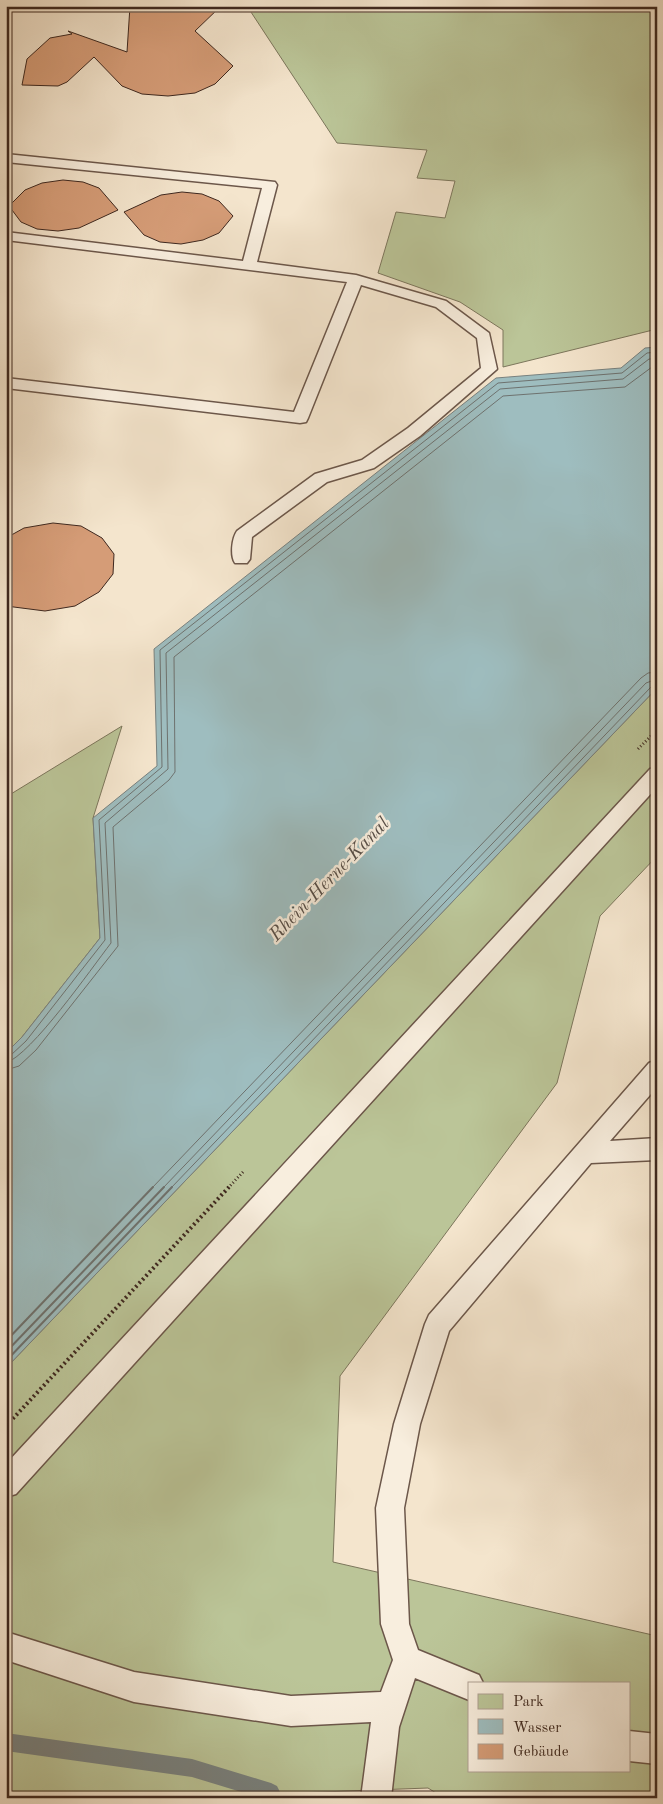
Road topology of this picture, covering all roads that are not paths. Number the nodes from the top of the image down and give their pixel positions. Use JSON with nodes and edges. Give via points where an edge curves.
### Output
{"nodes":[{"id":1,"x":6,"y":158,"type":"edge"},
{"id":2,"x":6,"y":236,"type":"edge"},
{"id":3,"x":249,"y":266,"type":"junction"},
{"id":4,"x":356,"y":279,"type":"junction"},
{"id":5,"x":6,"y":383,"type":"edge"},
{"id":6,"x":241,"y":559,"type":"dead end"},
{"id":7,"x":657,"y":774,"type":"edge"},
{"id":8,"x":657,"y":1070,"type":"edge"},
{"id":9,"x":657,"y":1149,"type":"edge"},
{"id":10,"x":587,"y":1153,"type":"junction"},
{"id":11,"x":6,"y":1484,"type":"edge"},
{"id":12,"x":6,"y":1646,"type":"edge"},
{"id":13,"x":407,"y":1660,"type":"junction"},
{"id":14,"x":468,"y":1686,"type":"edge"},
{"id":15,"x":391,"y":1706,"type":"junction"},
{"id":16,"x":630,"y":1746,"type":"edge"},
{"id":17,"x":657,"y":1749,"type":"edge"},
{"id":18,"x":376,"y":1798,"type":"edge"}],
"edges":[{"from":1,"to":3,"type":"lane","via":[[270,185]]},
{"from":2,"to":3,"type":"lane"},
{"from":3,"to":4,"type":"lane"},
{"from":4,"to":5,"type":"lane","via":[[300,418]]},
{"from":4,"to":6,"type":"lane","via":[[442,304],[484,336],[489,369],[414,432],[368,464],[320,478],[243,535]]},
{"from":7,"to":11,"type":"lane"},
{"from":8,"to":10,"type":"lane"},
{"from":9,"to":10,"type":"lane"},
{"from":10,"to":13,"type":"lane","via":[[438,1324],[406,1424],[390,1508],[396,1624]]},
{"from":12,"to":15,"type":"lane","via":[[134,1687],[261,1707],[291,1711]]},
{"from":13,"to":14,"type":"lane"},
{"from":13,"to":15,"type":"lane"},
{"from":15,"to":18,"type":"lane","via":[[384,1728]]},
{"from":16,"to":17,"type":"lane"}]}
